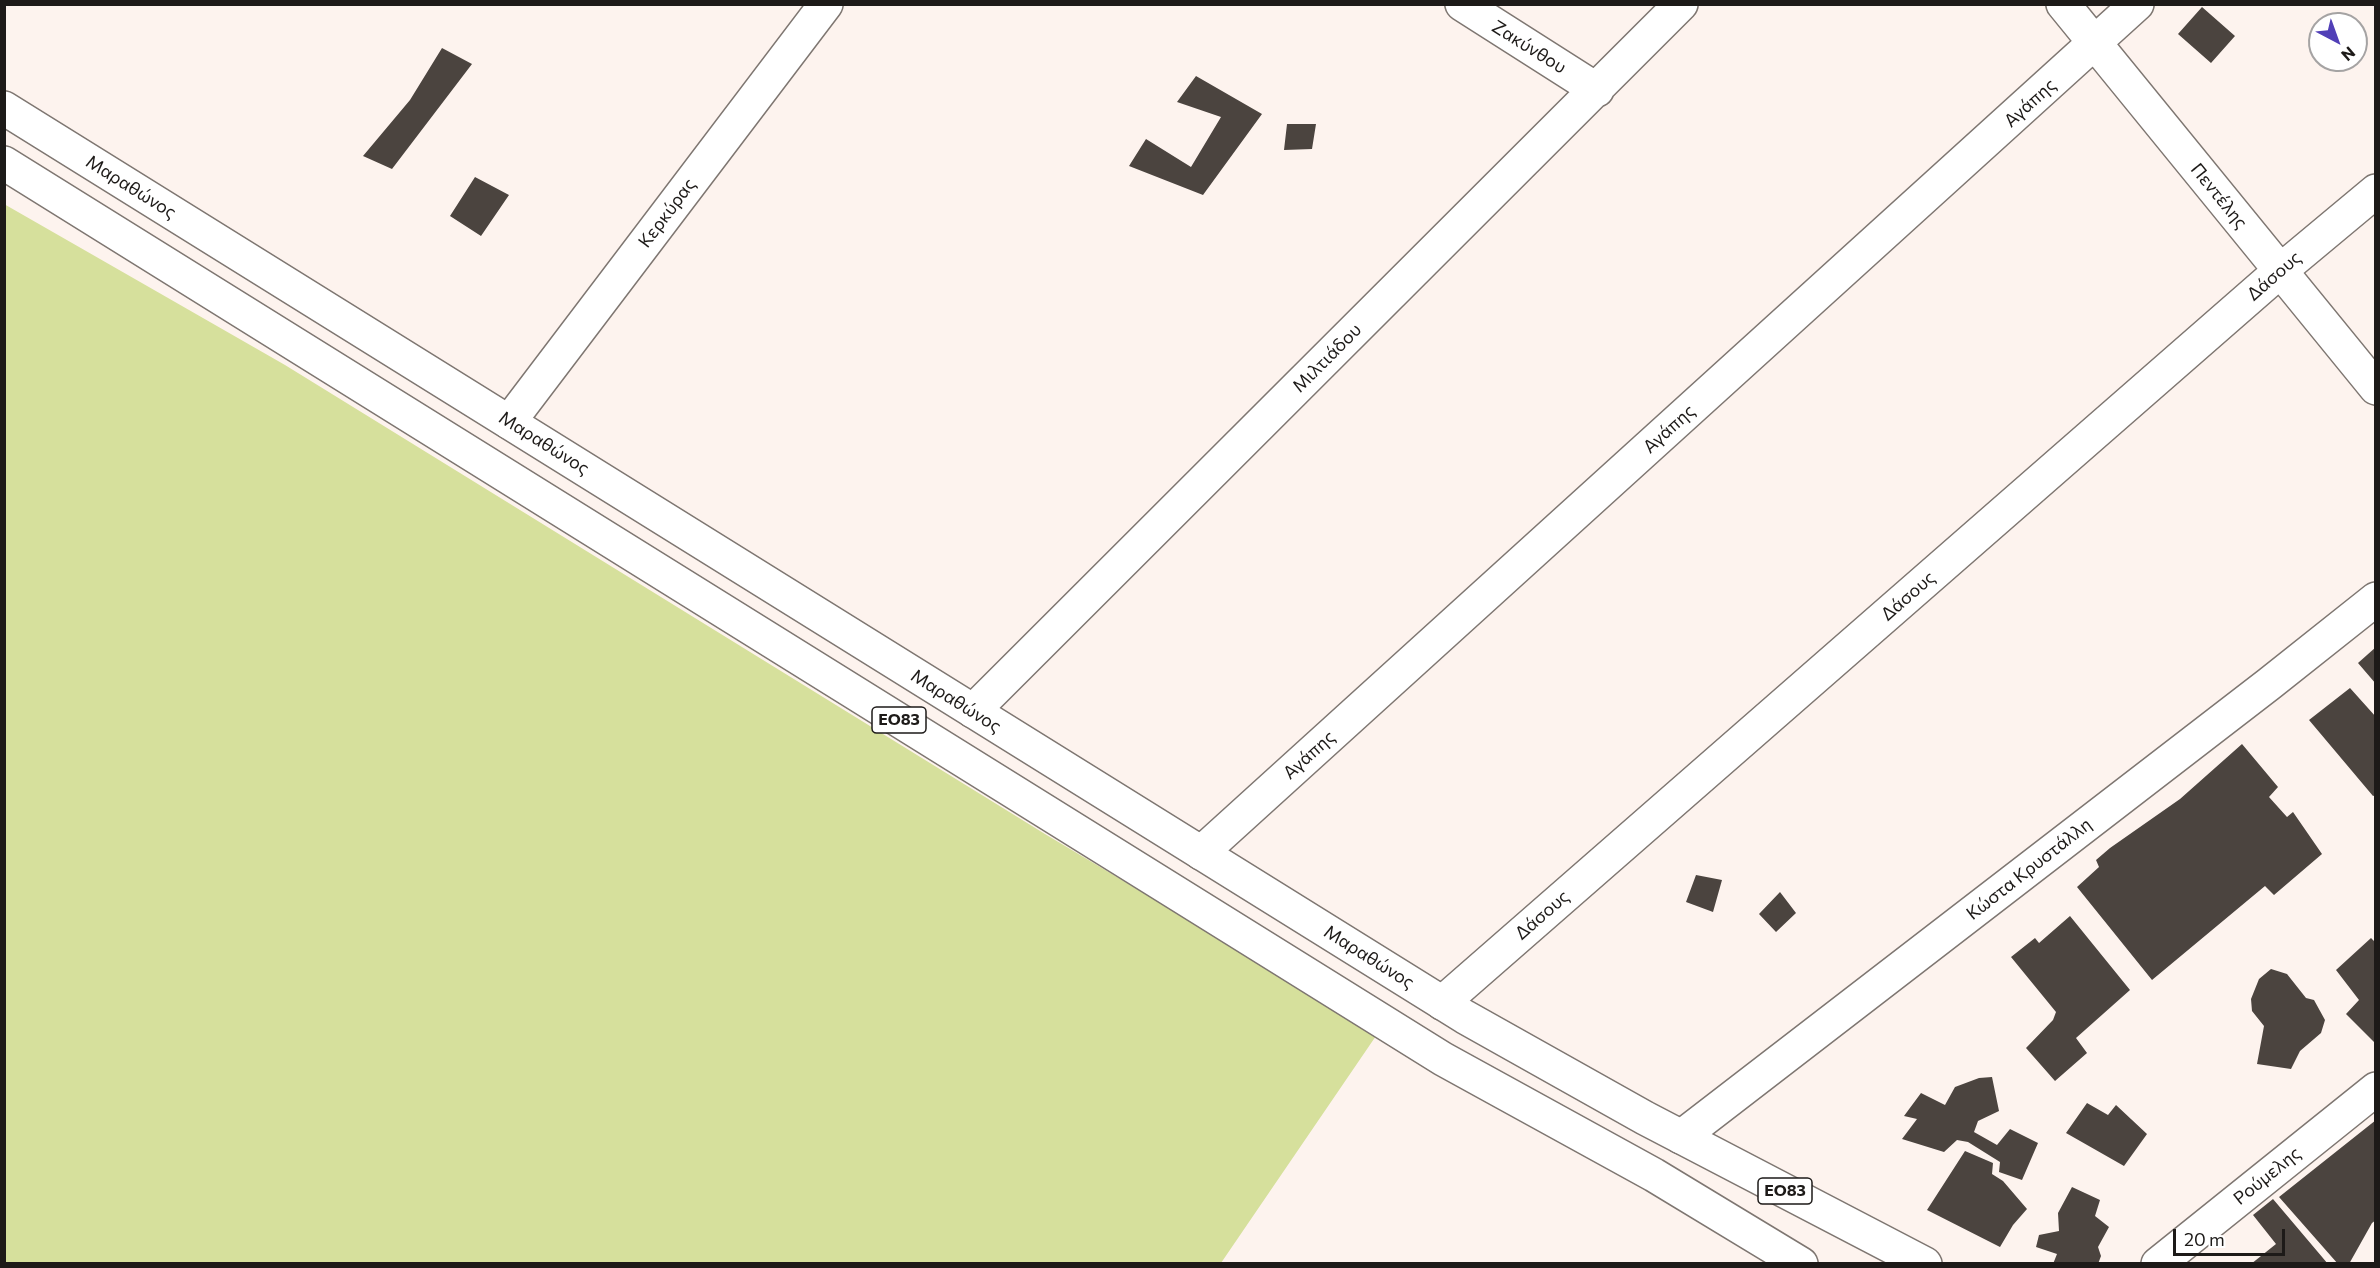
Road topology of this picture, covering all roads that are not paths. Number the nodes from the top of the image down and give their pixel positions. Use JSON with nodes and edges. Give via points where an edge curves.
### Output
{"nodes":[{"id":1,"x":826,"y":4,"type":"edge"},
{"id":2,"x":1462,"y":4,"type":"edge"},
{"id":3,"x":1682,"y":4,"type":"edge"},
{"id":4,"x":2063,"y":4,"type":"edge"},
{"id":5,"x":2137,"y":4,"type":"edge"},
{"id":6,"x":2095,"y":44,"type":"junction"},
{"id":7,"x":1597,"y":90,"type":"junction"},
{"id":8,"x":4,"y":108,"type":"edge"},
{"id":9,"x":4,"y":163,"type":"edge"},
{"id":10,"x":2376,"y":191,"type":"edge"},
{"id":11,"x":2280,"y":271,"type":"junction"},
{"id":12,"x":2376,"y":388,"type":"edge"},
{"id":13,"x":508,"y":422,"type":"junction"},
{"id":14,"x":2376,"y":599,"type":"edge"},
{"id":15,"x":973,"y":711,"type":"junction"},
{"id":16,"x":1201,"y":853,"type":"junction"},
{"id":17,"x":1442,"y":1003,"type":"junction"},
{"id":18,"x":2376,"y":1089,"type":"edge"},
{"id":19,"x":1681,"y":1137,"type":"junction"},
{"id":20,"x":1801,"y":1263,"type":"edge"},
{"id":21,"x":1925,"y":1263,"type":"edge"},
{"id":22,"x":2158,"y":1263,"type":"edge"}],
"edges":[{"from":1,"to":13,"type":"street","name":"Κερκύρας"},
{"from":2,"to":7,"type":"street","name":"Ζακύνθου"},
{"from":3,"to":7,"type":"street","name":"Μιλτιάδου"},
{"from":4,"to":6,"type":"street","name":"Πεντέλης"},
{"from":5,"to":6,"type":"street","name":"Αγάπης"},
{"from":6,"to":11,"type":"street","name":"Πεντέλης"},
{"from":6,"to":16,"type":"street","name":"Αγάπης"},
{"from":7,"to":15,"type":"street","name":"Μιλτιάδου"},
{"from":8,"to":13,"type":"street","name":"Μαραθώνος","number":"ΕΟ83"},
{"from":9,"to":20,"type":"street","number":"ΕΟ83","via":[[1443,1059],[1654,1175]]},
{"from":10,"to":11,"type":"street","name":"Δάσους"},
{"from":11,"to":12,"type":"street","name":"Πεντέλης"},
{"from":11,"to":17,"type":"street","name":"Δάσους"},
{"from":13,"to":15,"type":"street","name":"Μαραθώνος","number":"ΕΟ83"},
{"from":14,"to":19,"type":"street","name":"Κώστα Κρυστάλλη"},
{"from":15,"to":16,"type":"street","name":"Μαραθώνος","number":"ΕΟ83"},
{"from":16,"to":17,"type":"street","name":"Μαραθώνος","number":"ΕΟ83"},
{"from":17,"to":19,"type":"street","name":"Μαραθώνος","number":"ΕΟ83"},
{"from":18,"to":22,"type":"street","name":"Ρούμελης"},
{"from":19,"to":21,"type":"street","name":"Μαραθώνος","number":"ΕΟ83"}]}
